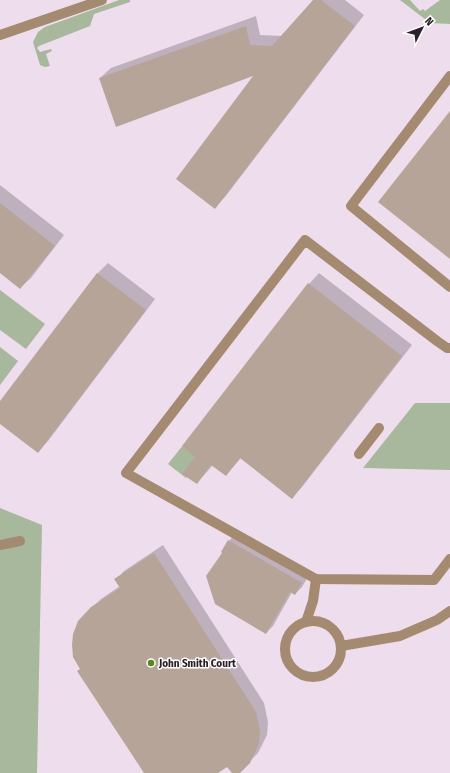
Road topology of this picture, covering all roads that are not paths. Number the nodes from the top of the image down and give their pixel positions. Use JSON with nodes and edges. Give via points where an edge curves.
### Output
{"nodes":[{"id":1,"x":102,"y":0,"type":"edge"},
{"id":2,"x":0,"y":35,"type":"edge"},
{"id":3,"x":450,"y":76,"type":"edge"},
{"id":4,"x":450,"y":287,"type":"edge"},
{"id":5,"x":450,"y":348,"type":"edge"},
{"id":6,"x":379,"y":428,"type":"dead end"},
{"id":7,"x":359,"y":454,"type":"dead end"},
{"id":8,"x":20,"y":541,"type":"dead end"},
{"id":9,"x":0,"y":545,"type":"edge"},
{"id":10,"x":450,"y":559,"type":"edge"},
{"id":11,"x":316,"y":579,"type":"junction"},
{"id":12,"x":450,"y":611,"type":"edge"},
{"id":13,"x":306,"y":622,"type":"junction"},
{"id":14,"x":341,"y":646,"type":"junction"}],
"edges":[{"from":1,"to":2,"type":"street"},
{"from":3,"to":4,"type":"street","via":[[351,206]]},
{"from":5,"to":11,"type":"street","via":[[306,240],[126,473]]},
{"from":6,"to":7,"type":"street"},
{"from":8,"to":9,"type":"street"},
{"from":10,"to":11,"type":"street","via":[[434,580]]},
{"from":11,"to":13,"type":"street","via":[[313,602]]},
{"from":12,"to":14,"type":"street","via":[[437,620],[400,636]]},
{"from":13,"to":14,"type":"street","via":[[316,621],[329,626],[336,633]]},
{"from":13,"to":14,"type":"street","via":[[291,632],[286,643],[287,658],[292,667],[301,674],[310,677],[326,674],[333,669],[340,656]]}]}
